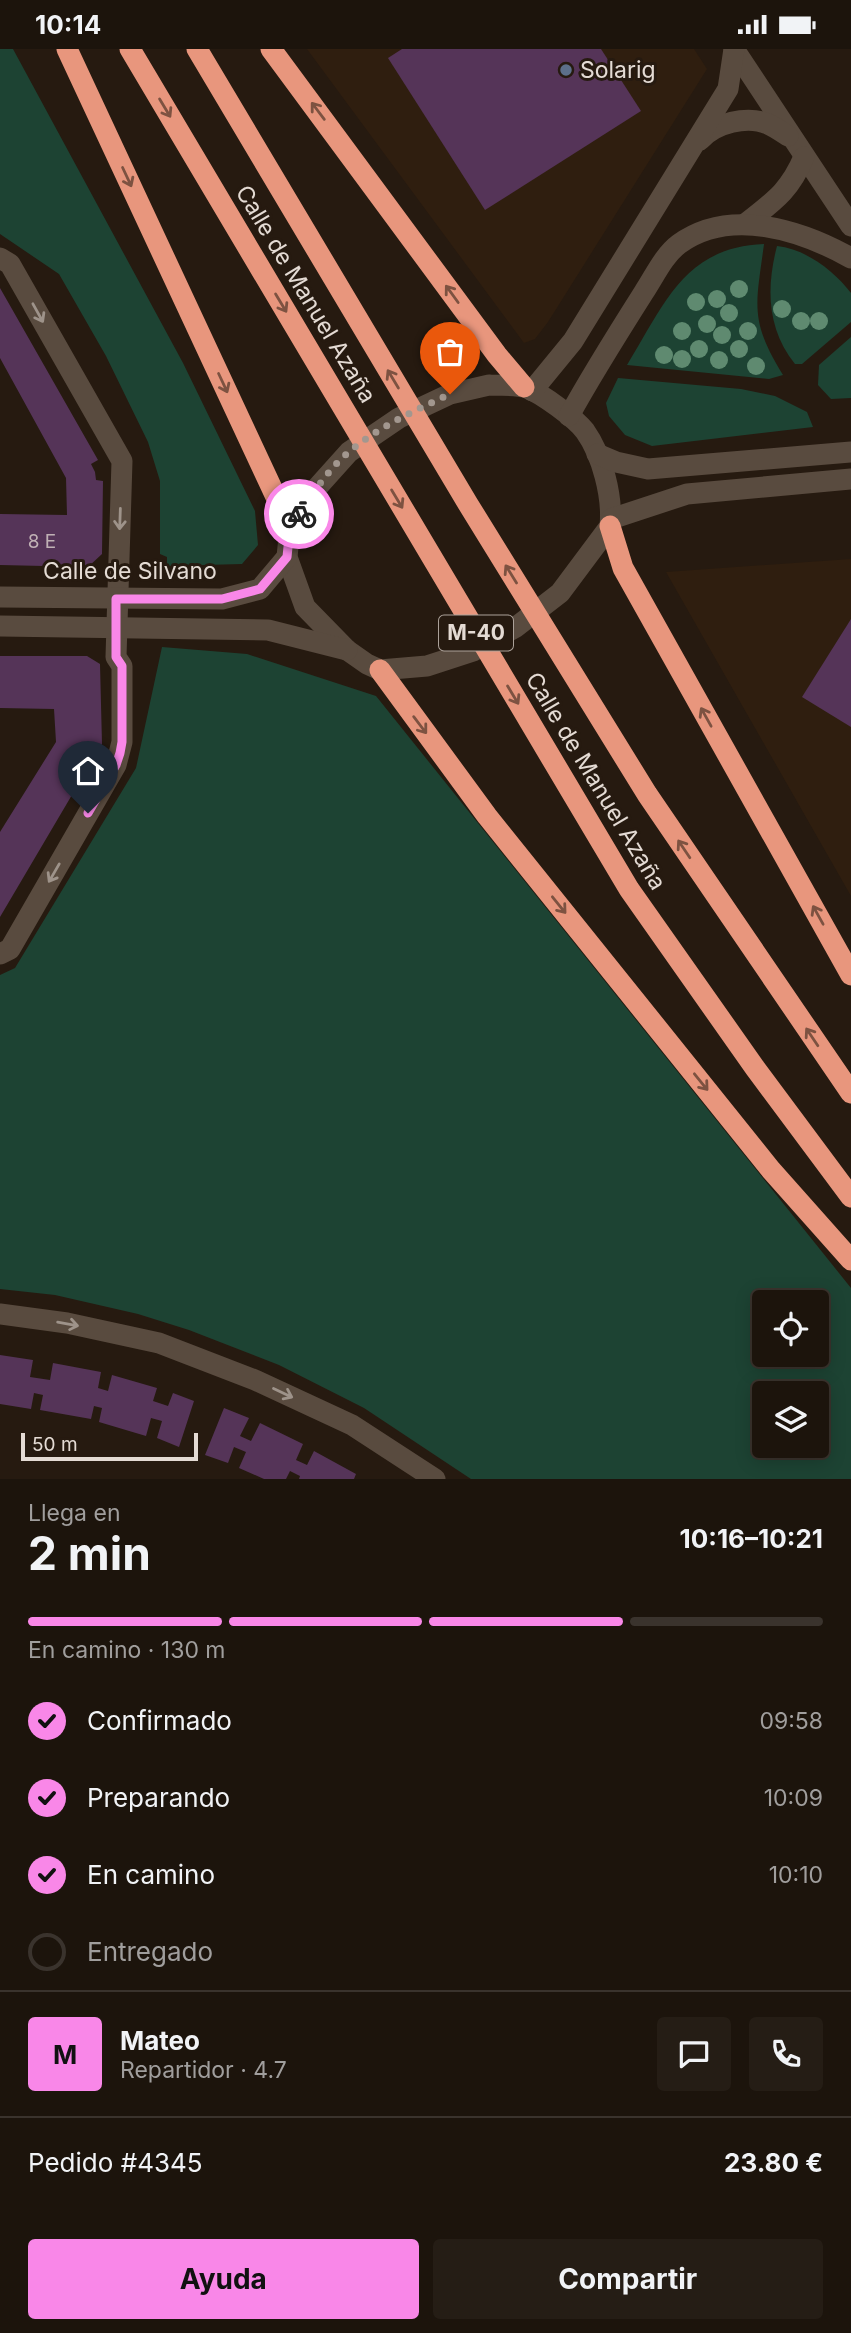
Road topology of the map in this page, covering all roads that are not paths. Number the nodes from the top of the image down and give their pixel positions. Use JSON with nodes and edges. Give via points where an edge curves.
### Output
{"nodes":[{"id":1,"x":67,"y":49,"type":"edge"},
{"id":2,"x":130,"y":49,"type":"edge"},
{"id":3,"x":197,"y":49,"type":"edge"},
{"id":4,"x":271,"y":49,"type":"edge"},
{"id":5,"x":734,"y":49,"type":"edge"},
{"id":6,"x":793,"y":139,"type":"junction"},
{"id":7,"x":689,"y":153,"type":"junction"},
{"id":8,"x":804,"y":157,"type":"junction"},
{"id":9,"x":745,"y":224,"type":"junction"},
{"id":10,"x":851,"y":226,"type":"edge"},
{"id":11,"x":0,"y":258,"type":"edge"},
{"id":12,"x":851,"y":258,"type":"edge"},
{"id":13,"x":528,"y":389,"type":"junction"},
{"id":14,"x":569,"y":416,"type":"junction"},
{"id":15,"x":851,"y":452,"type":"edge"},
{"id":16,"x":597,"y":454,"type":"junction"},
{"id":17,"x":851,"y":479,"type":"edge"},
{"id":18,"x":610,"y":522,"type":"junction"},
{"id":19,"x":290,"y":527,"type":"junction"},
{"id":20,"x":287,"y":557,"type":"junction"},
{"id":21,"x":0,"y":597,"type":"edge"},
{"id":22,"x":116,"y":599,"type":"junction"},
{"id":23,"x":0,"y":625,"type":"edge"},
{"id":24,"x":116,"y":628,"type":"junction"},
{"id":25,"x":348,"y":650,"type":"junction"},
{"id":26,"x":380,"y":670,"type":"junction"},
{"id":27,"x":0,"y":954,"type":"edge"},
{"id":28,"x":851,"y":975,"type":"edge"},
{"id":29,"x":851,"y":1093,"type":"edge"},
{"id":30,"x":851,"y":1197,"type":"edge"},
{"id":31,"x":851,"y":1260,"type":"edge"},
{"id":32,"x":0,"y":1314,"type":"edge"},
{"id":33,"x":435,"y":1479,"type":"edge"}],
"edges":[{"from":1,"to":19,"type":"highway","one_way":true},
{"from":2,"to":30,"type":"highway","name":"Calle de Manuel Azaña","number":"M-40","one_way":true,"via":[[629,889]]},
{"from":29,"to":3,"type":"highway","name":"Calle de Manuel Azaña","number":"M-40","one_way":true,"via":[[647,794]]},
{"from":13,"to":4,"type":"highway","one_way":true,"via":[[497,355]]},
{"from":5,"to":6,"type":"street"},
{"from":5,"to":7,"type":"street","via":[[728,89]]},
{"from":6,"to":7,"type":"street","via":[[766,123],[746,120],[705,134]]},
{"from":6,"to":8,"type":"street"},
{"from":7,"to":13,"type":"street","via":[[573,341]]},
{"from":8,"to":9,"type":"street","via":[[783,194]]},
{"from":8,"to":10,"type":"street"},
{"from":9,"to":12,"type":"street","via":[[789,232]]},
{"from":9,"to":14,"type":"street","via":[[702,232],[677,245]]},
{"from":11,"to":22,"type":"street","one_way":true,"via":[[10,264],[122,461]]},
{"from":13,"to":14,"type":"street"},
{"from":13,"to":19,"type":"street","via":[[489,385],[450,394],[399,418],[349,451]]},
{"from":14,"to":16,"type":"street","via":[[584,430]]},
{"from":15,"to":16,"type":"street","via":[[648,469]]},
{"from":16,"to":18,"type":"street"},
{"from":17,"to":18,"type":"street","via":[[687,494]]},
{"from":18,"to":26,"type":"street","via":[[560,593],[516,628],[474,651],[427,666]]},
{"from":28,"to":18,"type":"highway","one_way":true,"via":[[623,568]]},
{"from":19,"to":20,"type":"street"},
{"from":20,"to":22,"type":"street","name":"Calle de Silvano","via":[[260,589],[222,599]]},
{"from":20,"to":25,"type":"street","via":[[305,607]]},
{"from":21,"to":22,"type":"street","name":"Calle de Silvano"},
{"from":22,"to":24,"type":"street"},
{"from":23,"to":24,"type":"street"},
{"from":24,"to":25,"type":"street","via":[[268,630]]},
{"from":24,"to":27,"type":"street","one_way":true,"via":[[116,657],[122,666],[122,742],[116,765],[10,949]]},
{"from":25,"to":26,"type":"street"},
{"from":26,"to":31,"type":"highway","one_way":true,"via":[[487,816],[771,1170]]},
{"from":32,"to":33,"type":"street","one_way":true,"via":[[159,1343],[256,1380],[352,1425]]}]}
